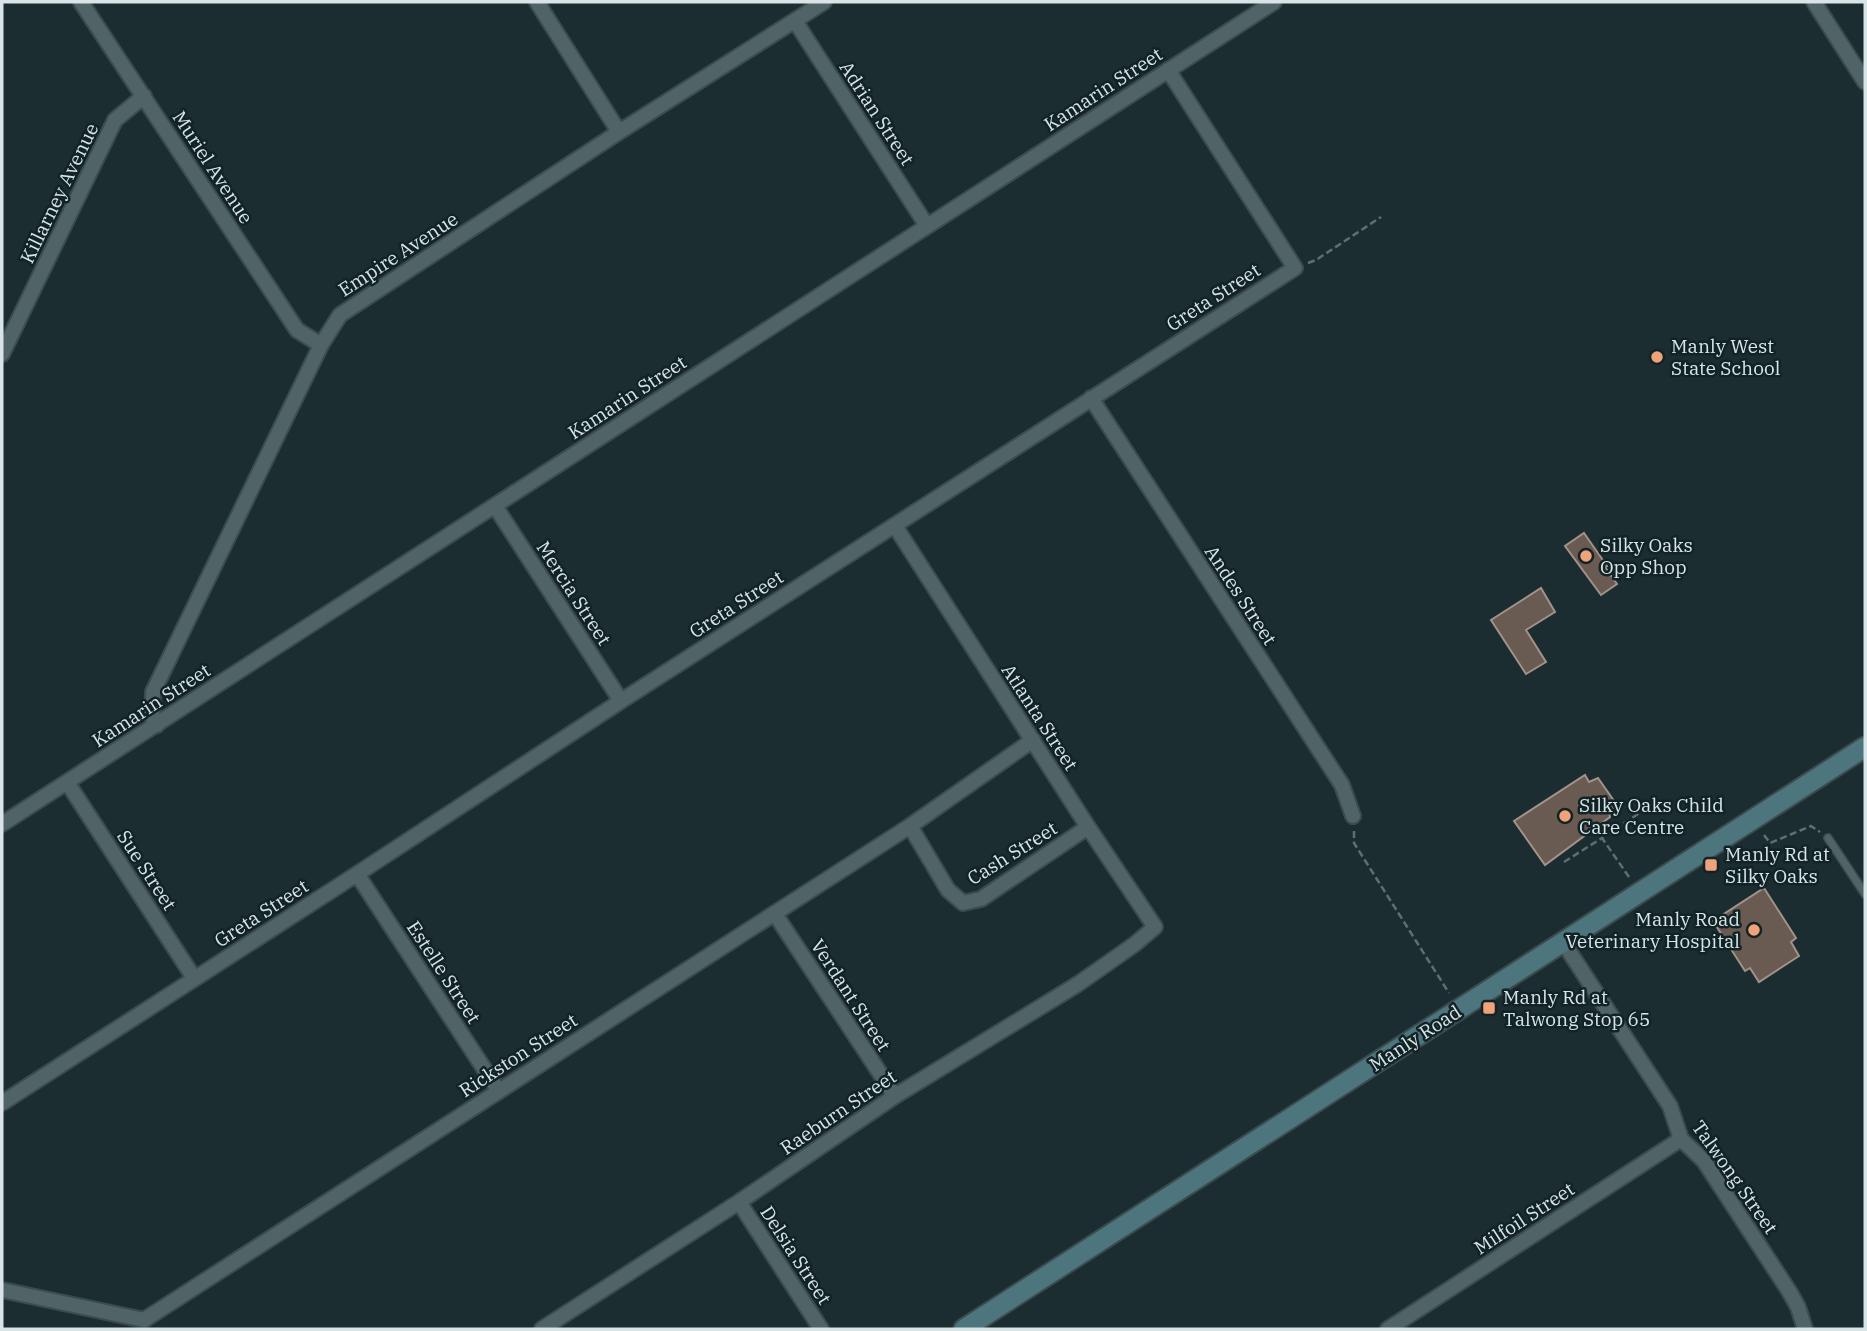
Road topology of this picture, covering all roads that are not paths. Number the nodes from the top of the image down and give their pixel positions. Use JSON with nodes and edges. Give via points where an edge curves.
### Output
{"nodes":[{"id":1,"x":81,"y":2,"type":"edge"},
{"id":2,"x":537,"y":2,"type":"edge"},
{"id":3,"x":824,"y":2,"type":"edge"},
{"id":4,"x":1274,"y":2,"type":"edge"},
{"id":5,"x":1814,"y":2,"type":"edge"},
{"id":6,"x":795,"y":20,"type":"junction"},
{"id":7,"x":1168,"y":69,"type":"junction"},
{"id":8,"x":1865,"y":82,"type":"edge"},
{"id":9,"x":144,"y":96,"type":"junction"},
{"id":10,"x":620,"y":132,"type":"junction"},
{"id":11,"x":927,"y":226,"type":"junction"},
{"id":12,"x":321,"y":345,"type":"junction"},
{"id":13,"x":2,"y":354,"type":"edge"},
{"id":14,"x":1091,"y":398,"type":"junction"},
{"id":15,"x":495,"y":506,"type":"junction"},
{"id":16,"x":895,"y":526,"type":"junction"},
{"id":17,"x":621,"y":701,"type":"junction"},
{"id":18,"x":157,"y":724,"type":"junction"},
{"id":19,"x":1033,"y":740,"type":"junction"},
{"id":20,"x":1865,"y":747,"type":"edge"},
{"id":21,"x":67,"y":782,"type":"junction"},
{"id":22,"x":1353,"y":816,"type":"road end"},
{"id":23,"x":2,"y":824,"type":"edge"},
{"id":24,"x":910,"y":827,"type":"junction"},
{"id":25,"x":1088,"y":827,"type":"junction"},
{"id":26,"x":1828,"y":838,"type":"road end"},
{"id":27,"x":357,"y":874,"type":"junction"},
{"id":28,"x":1865,"y":894,"type":"edge"},
{"id":29,"x":775,"y":914,"type":"junction"},
{"id":30,"x":1155,"y":928,"type":"joint"},
{"id":31,"x":1563,"y":942,"type":"junction"},
{"id":32,"x":194,"y":978,"type":"junction"},
{"id":33,"x":498,"y":1090,"type":"junction"},
{"id":34,"x":894,"y":1096,"type":"junction"},
{"id":35,"x":2,"y":1103,"type":"edge"},
{"id":36,"x":1681,"y":1139,"type":"junction"},
{"id":37,"x":739,"y":1202,"type":"junction"},
{"id":38,"x":2,"y":1290,"type":"edge"},
{"id":39,"x":542,"y":1329,"type":"edge"},
{"id":40,"x":821,"y":1329,"type":"edge"},
{"id":41,"x":964,"y":1329,"type":"edge"},
{"id":42,"x":1388,"y":1329,"type":"edge"},
{"id":43,"x":1805,"y":1329,"type":"edge"}],
"edges":[{"from":1,"to":9,"type":"street","name":"Muriel Avenue"},
{"from":2,"to":10,"type":"street"},
{"from":3,"to":6,"type":"street","name":"Empire Avenue"},
{"from":4,"to":7,"type":"street","name":"Kamarin Street"},
{"from":5,"to":8,"type":"street"},
{"from":6,"to":10,"type":"street","name":"Empire Avenue"},
{"from":6,"to":11,"type":"street","name":"Adrian Street"},
{"from":7,"to":11,"type":"street","name":"Kamarin Street"},
{"from":7,"to":14,"type":"street","name":"Greta Street","via":[[1295,268]]},
{"from":9,"to":12,"type":"street","name":"Muriel Avenue","via":[[297,330]]},
{"from":9,"to":13,"type":"street","name":"Killarney Avenue","via":[[115,120]]},
{"from":10,"to":12,"type":"street","name":"Empire Avenue","via":[[340,315]]},
{"from":11,"to":15,"type":"street","name":"Kamarin Street"},
{"from":12,"to":18,"type":"street","name":"Empire Avenue","via":[[153,692],[152,718]]},
{"from":14,"to":16,"type":"street","name":"Greta Street"},
{"from":14,"to":22,"type":"street","name":"Andes Street","via":[[1342,785]]},
{"from":15,"to":17,"type":"street","name":"Mercia Street"},
{"from":15,"to":18,"type":"street","name":"Kamarin Street"},
{"from":16,"to":17,"type":"street","name":"Greta Street"},
{"from":16,"to":19,"type":"street","name":"Atlanta Street"},
{"from":17,"to":27,"type":"street","name":"Greta Street"},
{"from":18,"to":21,"type":"street","name":"Kamarin Street"},
{"from":19,"to":24,"type":"street","name":"Rickston Street"},
{"from":19,"to":25,"type":"street","name":"Atlanta Street"},
{"from":20,"to":31,"type":"main road","name":"Manly Road"},
{"from":21,"to":23,"type":"street","name":"Kamarin Street"},
{"from":21,"to":32,"type":"street","name":"Sue Street"},
{"from":24,"to":25,"type":"street","name":"Cash Street","via":[[948,890],[963,902],[981,900]]},
{"from":24,"to":29,"type":"street","name":"Rickston Street"},
{"from":25,"to":30,"type":"street","name":"Atlanta Street"},
{"from":26,"to":28,"type":"lane"},
{"from":27,"to":32,"type":"street","name":"Greta Street"},
{"from":27,"to":33,"type":"street","name":"Estelle Street"},
{"from":29,"to":33,"type":"street","name":"Rickston Street"},
{"from":29,"to":34,"type":"street","name":"Verdant Street"},
{"from":30,"to":34,"type":"street","name":"Raeburn Street","via":[[1078,984]]},
{"from":31,"to":36,"type":"street","name":"Talwong Street","via":[[1671,1106]]},
{"from":31,"to":41,"type":"main road","name":"Manly Road"},
{"from":32,"to":35,"type":"street","name":"Greta Street"},
{"from":33,"to":38,"type":"street","name":"Rickston Street","via":[[144,1320]]},
{"from":34,"to":37,"type":"street","name":"Raeburn Street"},
{"from":36,"to":42,"type":"street","name":"Milfoil Street"},
{"from":36,"to":43,"type":"street","name":"Talwong Street","via":[[1704,1161],[1782,1280]]},
{"from":37,"to":39,"type":"street","name":"Raeburn Street"},
{"from":37,"to":40,"type":"street","name":"Delsia Street"}]}
